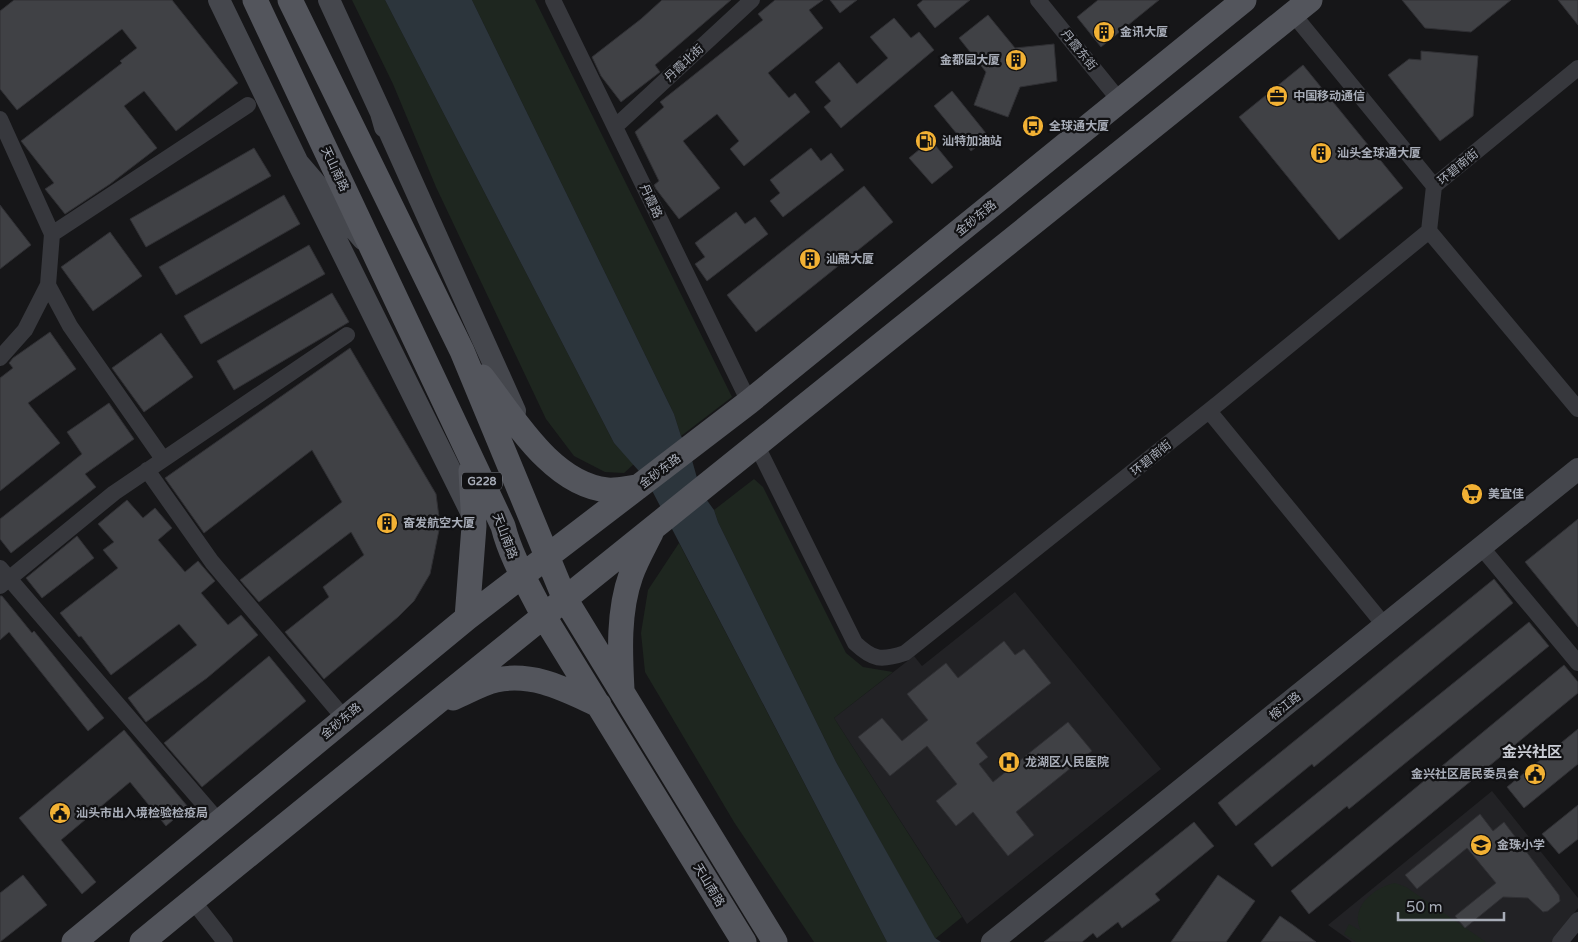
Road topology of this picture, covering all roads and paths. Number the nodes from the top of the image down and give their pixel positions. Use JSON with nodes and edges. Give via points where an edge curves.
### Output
{"nodes":[{"id":1,"x":219,"y":0,"type":"edge"},
{"id":2,"x":256,"y":0,"type":"edge"},
{"id":3,"x":290,"y":0,"type":"edge"},
{"id":4,"x":328,"y":0,"type":"edge"},
{"id":5,"x":553,"y":0,"type":"edge"},
{"id":6,"x":752,"y":0,"type":"edge"},
{"id":7,"x":1038,"y":0,"type":"edge"},
{"id":8,"x":1244,"y":0,"type":"edge"},
{"id":9,"x":1302,"y":7,"type":"edge"},
{"id":10,"x":1578,"y":68,"type":"edge"},
{"id":11,"x":1120,"y":101,"type":"junction"},
{"id":12,"x":248,"y":105,"type":"dead end"},
{"id":13,"x":381,"y":113,"type":"junction"},
{"id":14,"x":0,"y":119,"type":"edge"},
{"id":15,"x":616,"y":126,"type":"junction"},
{"id":16,"x":298,"y":163,"type":"junction"},
{"id":17,"x":1434,"y":186,"type":"junction"},
{"id":18,"x":1429,"y":231,"type":"junction"},
{"id":19,"x":52,"y":234,"type":"junction"},
{"id":20,"x":375,"y":253,"type":"junction"},
{"id":21,"x":416,"y":257,"type":"junction"},
{"id":22,"x":48,"y":285,"type":"junction"},
{"id":23,"x":347,"y":335,"type":"dead end"},
{"id":24,"x":462,"y":352,"type":"junction"},
{"id":25,"x":0,"y":358,"type":"edge"},
{"id":26,"x":749,"y":402,"type":"junction"},
{"id":27,"x":1578,"y":409,"type":"edge"},
{"id":28,"x":1209,"y":411,"type":"junction"},
{"id":29,"x":524,"y":430,"type":"junction"},
{"id":30,"x":757,"y":446,"type":"junction"},
{"id":31,"x":470,"y":456,"type":"junction"},
{"id":32,"x":164,"y":459,"type":"junction"},
{"id":33,"x":1578,"y":469,"type":"edge"},
{"id":34,"x":148,"y":470,"type":"junction"},
{"id":35,"x":640,"y":486,"type":"junction"},
{"id":36,"x":474,"y":516,"type":"junction"},
{"id":37,"x":657,"y":525,"type":"junction"},
{"id":38,"x":1482,"y":548,"type":"junction"},
{"id":39,"x":546,"y":558,"type":"junction"},
{"id":40,"x":522,"y":575,"type":"junction"},
{"id":41,"x":3,"y":578,"type":"edge"},
{"id":42,"x":564,"y":597,"type":"junction"},
{"id":43,"x":543,"y":614,"type":"junction"},
{"id":44,"x":467,"y":618,"type":"junction"},
{"id":45,"x":1385,"y":626,"type":"junction"},
{"id":46,"x":1578,"y":663,"type":"edge"},
{"id":47,"x":622,"y":693,"type":"junction"},
{"id":48,"x":600,"y":705,"type":"junction"},
{"id":49,"x":426,"y":710,"type":"junction"},
{"id":50,"x":344,"y":718,"type":"junction"},
{"id":51,"x":220,"y":824,"type":"junction"},
{"id":52,"x":193,"y":901,"type":"junction"},
{"id":53,"x":1578,"y":920,"type":"edge"},
{"id":54,"x":74,"y":942,"type":"edge"},
{"id":55,"x":142,"y":942,"type":"edge"},
{"id":56,"x":225,"y":942,"type":"edge"},
{"id":57,"x":744,"y":942,"type":"edge"},
{"id":58,"x":775,"y":942,"type":"edge"},
{"id":59,"x":992,"y":942,"type":"edge"},
{"id":60,"x":1560,"y":942,"type":"edge"}],
"edges":[{"from":1,"to":16,"type":"main road"},
{"from":2,"to":20,"type":"main road","name":"天山南路","number":"G228"},
{"from":3,"to":21,"type":"main road","number":"G228"},
{"from":4,"to":13,"type":"main road"},
{"from":5,"to":15,"type":"street","name":"丹霞路"},
{"from":6,"to":15,"type":"street","name":"丹霞北街"},
{"from":7,"to":11,"type":"street","name":"丹霞东街"},
{"from":8,"to":11,"type":"main road","name":"金砂东路"},
{"from":9,"to":17,"type":"street"},
{"from":9,"to":30,"type":"main road"},
{"from":10,"to":17,"type":"street","name":"环碧南街"},
{"from":11,"to":26,"type":"main road","name":"金砂东路"},
{"from":12,"to":19,"type":"street"},
{"from":13,"to":21,"type":"main road"},
{"from":13,"to":29,"type":"main road"},
{"from":14,"to":19,"type":"street"},
{"from":15,"to":26,"type":"street","name":"丹霞路"},
{"from":16,"to":20,"type":"main road"},
{"from":16,"to":36,"type":"main road"},
{"from":17,"to":18,"type":"street","name":"环碧南街"},
{"from":18,"to":27,"type":"street"},
{"from":18,"to":28,"type":"street","name":"环碧南街"},
{"from":19,"to":22,"type":"street"},
{"from":20,"to":31,"type":"main road","name":"天山南路","number":"G228"},
{"from":21,"to":24,"type":"main road","number":"G228"},
{"from":22,"to":25,"type":"street","via":[[25,330]]},
{"from":22,"to":32,"type":"street","via":[[70,326]]},
{"from":23,"to":32,"type":"street"},
{"from":24,"to":29,"type":"main road"},
{"from":24,"to":39,"type":"main road","number":"G228"},
{"from":26,"to":35,"type":"main road","name":"金砂东路"},
{"from":28,"to":30,"type":"street","name":"环碧南街","via":[[905,653],[886,660],[868,655],[855,643]]},
{"from":28,"to":45,"type":"street"},
{"from":29,"to":35,"type":"main road","via":[[562,473],[582,485],[608,491]]},
{"from":30,"to":37,"type":"main road"},
{"from":31,"to":36,"type":"main road"},
{"from":31,"to":40,"type":"main road","name":"天山南路","number":"G228"},
{"from":32,"to":34,"type":"street"},
{"from":33,"to":38,"type":"main road","name":"榕江路"},
{"from":34,"to":41,"type":"street"},
{"from":34,"to":50,"type":"street","via":[[212,562]]},
{"from":35,"to":39,"type":"main road","name":"金砂东路"},
{"from":36,"to":44,"type":"main road"},
{"from":37,"to":42,"type":"main road"},
{"from":37,"to":47,"type":"main road","via":[[630,576],[620,650]]},
{"from":38,"to":45,"type":"main road","name":"榕江路"},
{"from":38,"to":46,"type":"street"},
{"from":39,"to":40,"type":"main road","name":"金砂东路"},
{"from":39,"to":42,"type":"main road","number":"G228"},
{"from":40,"to":43,"type":"main road","name":"天山南路","number":"G228"},
{"from":40,"to":44,"type":"main road","name":"金砂东路"},
{"from":41,"to":51,"type":"street"},
{"from":42,"to":43,"type":"main road"},
{"from":42,"to":47,"type":"main road","number":"G228"},
{"from":43,"to":48,"type":"main road","name":"天山南路","number":"G228"},
{"from":43,"to":49,"type":"main road"},
{"from":44,"to":50,"type":"main road","name":"金砂东路"},
{"from":45,"to":59,"type":"main road","name":"榕江路"},
{"from":47,"to":58,"type":"main road","number":"G228"},
{"from":48,"to":49,"type":"main road","via":[[561,687],[526,676],[495,680]]},
{"from":48,"to":57,"type":"main road","name":"天山南路","number":"G228"},
{"from":49,"to":52,"type":"main road"},
{"from":50,"to":51,"type":"main road","name":"金砂东路"},
{"from":51,"to":54,"type":"main road","name":"金砂东路"},
{"from":52,"to":55,"type":"main road"},
{"from":52,"to":56,"type":"street"},
{"from":53,"to":60,"type":"street"}]}
